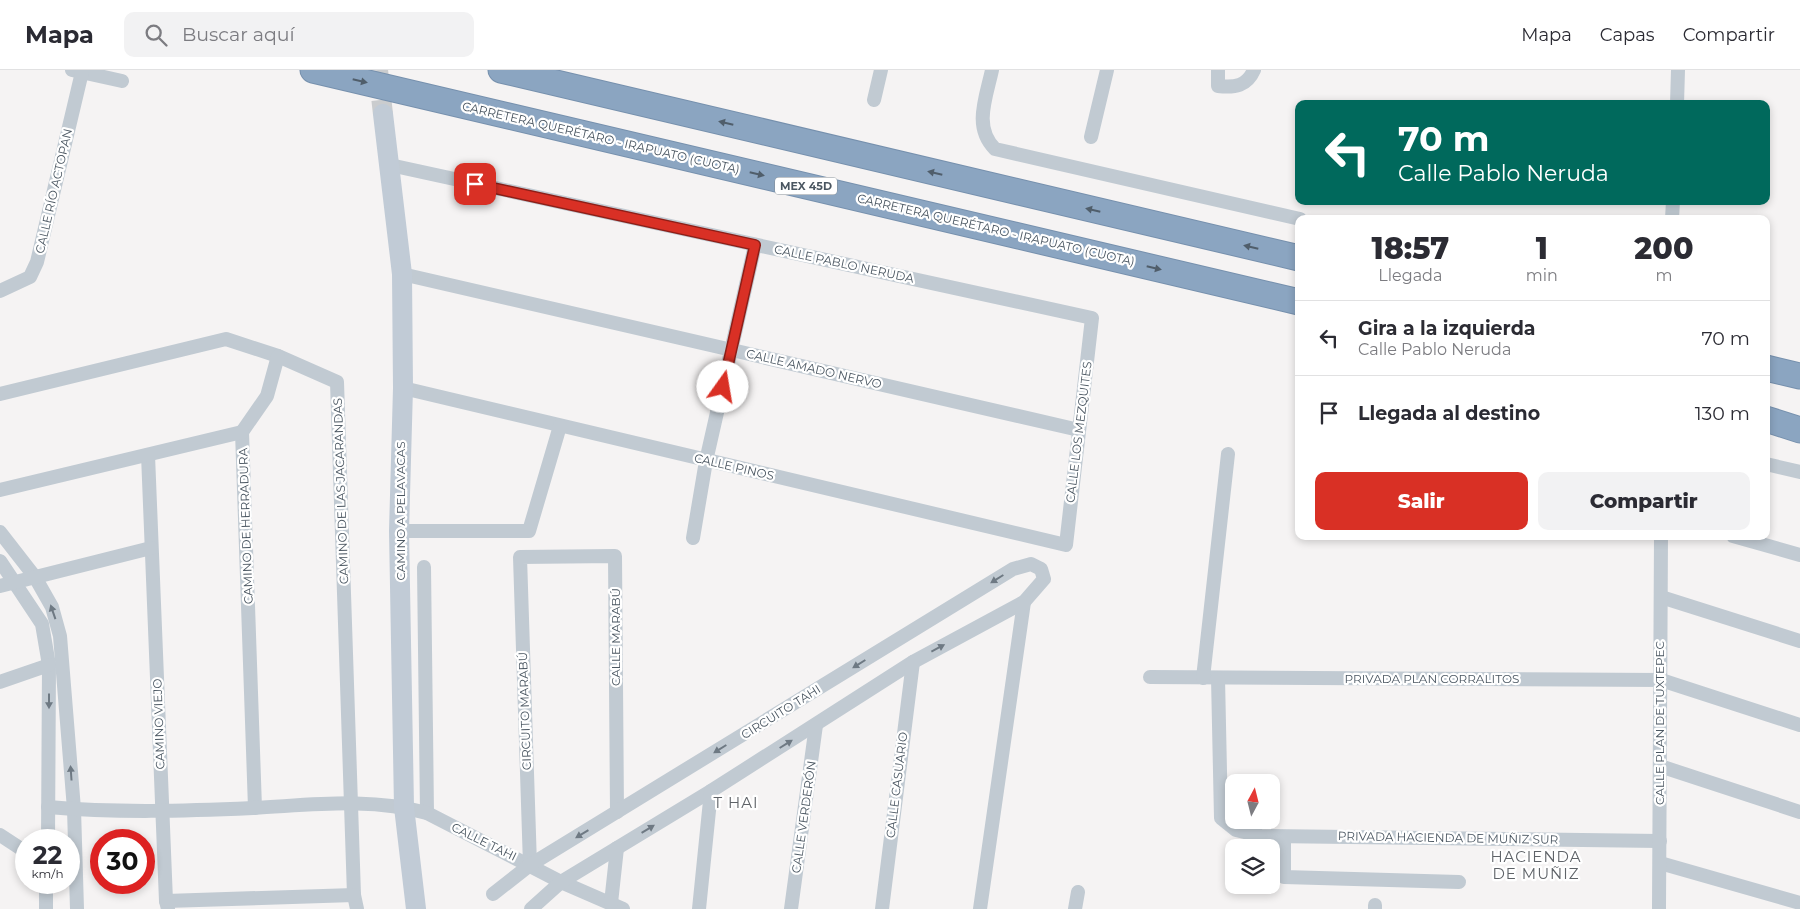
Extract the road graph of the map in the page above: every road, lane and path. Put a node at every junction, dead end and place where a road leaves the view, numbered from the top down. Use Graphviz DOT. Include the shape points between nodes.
graph roads {
  1 [pos="313,70"];
  2 [pos="501,70"];
  3 [pos="881,70"];
  4 [pos="992,70"];
  5 [pos="1108,70"];
  6 [pos="1218,70"];
  7 [pos="1254,70"];
  8 [pos="1678,70"];
  9 [pos="77,71"];
  10 [pos="122,81"];
  11 [pos="874,100"];
  12 [pos="1676,100"];
  13 [pos="383,114"];
  14 [pos="1091,137"];
  15 [pos="390,165"];
  16 [pos="1295,218"];
  17 [pos="755,245"];
  18 [pos="1295,257"];
  19 [pos="402,274"];
  20 [pos="0,291"];
  21 [pos="1295,301"];
  22 [pos="1092,318"];
  23 [pos="731,350"];
  24 [pos="278,356"];
  25 [pos="1770,363"];
  26 [pos="1800,367"];
  27 [pos="1770,369"];
  28 [pos="1800,376"];
  29 [pos="403,388"];
  30 [pos="0,394"];
  31 [pos="1770,413"];
  32 [pos="1770,420"];
  33 [pos="1800,420"];
  34 [pos="560,426"];
  35 [pos="1079,430"];
  36 [pos="1800,430"];
  37 [pos="242,432"];
  38 [pos="1228,454"];
  39 [pos="148,455"];
  40 [pos="706,461"];
  41 [pos="1770,465"];
  42 [pos="1800,472"];
  43 [pos="0,490"];
  44 [pos="399,531"];
  45 [pos="0,532"];
  46 [pos="693,538"];
  47 [pos="1661,540"];
  48 [pos="1747,540"];
  49 [pos="1066,545"];
  50 [pos="152,548"];
  51 [pos="1800,555"];
  52 [pos="520,557"];
  53 [pos="0,561"];
  54 [pos="424,567"];
  55 [pos="35,577"];
  56 [pos="16,581"];
  57 [pos="0,586"];
  58 [pos="1661,597"];
  59 [pos="1024,602"];
  60 [pos="1800,641"];
  61 [pos="913,662"];
  62 [pos="49,665"];
  63 [pos="1150,677"];
  64 [pos="1203,678"];
  65 [pos="1218,678"];
  66 [pos="1660,680"];
  67 [pos="0,682"];
  68 [pos="816,725"];
  69 [pos="1800,726"];
  70 [pos="1660,766"];
  71 [pos="712,791"];
  72 [pos="350,802"];
  73 [pos="48,807"];
  74 [pos="404,807"];
  75 [pos="255,808"];
  76 [pos="74,809"];
  77 [pos="162,812"];
  78 [pos="617,812"];
  79 [pos="1800,812"];
  80 [pos="426,814"];
  81 [pos="48,829"];
  82 [pos="0,835"];
  83 [pos="1284,837"];
  84 [pos="1660,841"];
  85 [pos="15,845"];
  86 [pos="618,848"];
  87 [pos="1660,862"];
  88 [pos="530,865"];
  89 [pos="561,882"];
  90 [pos="1459,882"];
  91 [pos="1078,892"];
  92 [pos="46,894"];
  93 [pos="493,894"];
  94 [pos="354,895"];
  95 [pos="1800,903"];
  96 [pos="167,905"];
  97 [pos="617,906"];
  98 [pos="46,909"];
  99 [pos="77,909"];
  100 [pos="357,909"];
  101 [pos="416,909"];
  102 [pos="531,909"];
  103 [pos="699,909"];
  104 [pos="791,909"];
  105 [pos="882,909"];
  106 [pos="980,909"];
  107 [pos="1075,909"];
  108 [pos="1659,909"];
  1 -- 21 [label="highway, CARRETERA QUERÉTARO - IRAPUATO (CUOTA) / MEX 45D, one-way"];
  18 -- 2 [label="highway, one-way"];
  3 -- 11 [label="street"];
  4 -- 16 [label="street" via="981,124 986,140 995,149"];
  5 -- 14 [label="street"];
  6 -- 7 [label="street" via="1218,86 1235,88 1250,80"];
  8 -- 12 [label="street"];
  9 -- 10 [label="street"];
  9 -- 20 [label="street, CALLE RÍO ACTOPAN" via="37,262 30,277"];
  13 -- 15 [label="street, CAMINO A PELAVACAS"];
  15 -- 17 [label="street, CALLE PABLO NERUDA"];
  15 -- 19 [label="street, CAMINO A PELAVACAS"];
  17 -- 22 [label="street, CALLE PABLO NERUDA"];
  17 -- 23 [label="street"];
  19 -- 23 [label="street, CALLE AMADO NERVO"];
  19 -- 29 [label="street, CAMINO A PELAVACAS"];
  22 -- 35 [label="street, CALLE LOS MEZQUITES"];
  23 -- 35 [label="street, CALLE AMADO NERVO"];
  23 -- 40 [label="street"];
  24 -- 30 [label="street, CAMINO DE LAS JACARANDAS" via="226,339"];
  24 -- 37 [label="street" via="267,396"];
  24 -- 72 [label="street, CAMINO DE LAS JACARANDAS" via="337,382"];
  25 -- 26 [label="highway"];
  27 -- 28 [label="highway"];
  29 -- 34 [label="street, CALLE PINOS"];
  29 -- 44 [label="street, CAMINO A PELAVACAS"];
  31 -- 33 [label="highway"];
  32 -- 36 [label="highway"];
  34 -- 40 [label="street, CALLE PINOS"];
  34 -- 44 [label="street" via="529,531"];
  35 -- 49 [label="street, CALLE LOS MEZQUITES"];
  37 -- 39 [label="street, CAMINO DE HERRADURA"];
  37 -- 75 [label="street, CAMINO DE HERRADURA"];
  38 -- 64 [label="street"];
  39 -- 43 [label="street, CAMINO DE HERRADURA"];
  39 -- 50 [label="street, CAMINO VIEJO"];
  40 -- 46 [label="street"];
  40 -- 49 [label="street, CALLE PINOS"];
  41 -- 42 [label="street"];
  44 -- 74 [label="street, CAMINO A PELAVACAS"];
  45 -- 55 [label="street"];
  47 -- 58 [label="street, CALLE PLAN DE TUXTEPEC"];
  48 -- 51 [label="street"];
  50 -- 55 [label="street"];
  50 -- 77 [label="street, CAMINO VIEJO"];
  52 -- 78 [label="street, CALLE MARABÚ" via="615,556"];
  52 -- 88 [label="street, CIRCUITO MARABÚ"];
  53 -- 56 [label="street"];
  54 -- 80 [label="street"];
  55 -- 56 [label="street"];
  76 -- 55 [label="street, one-way" via="60,636 52,607"];
  56 -- 57 [label="street"];
  56 -- 62 [label="street" via="42,624"];
  58 -- 60 [label="street"];
  58 -- 66 [label="street, CALLE PLAN DE TUXTEPEC"];
  61 -- 59 [label="street, CIRCUITO TAHI, one-way"];
  59 -- 78 [label="street, CIRCUITO TAHI, one-way" via="1044,579 1041,570 1031,564 1013,569"];
  59 -- 106 [label="street"];
  61 -- 68 [label="street, CIRCUITO TAHI"];
  61 -- 105 [label="street, CALLE CASUARIO"];
  62 -- 67 [label="street"];
  62 -- 73 [label="street, one-way"];
  63 -- 64 [label="street, PRIVADA PLAN CORRALITOS"];
  64 -- 65 [label="street, PRIVADA PLAN CORRALITOS"];
  65 -- 66 [label="street, PRIVADA PLAN CORRALITOS"];
  65 -- 83 [label="street, PRIVADA HACIENDA DE MUÑIZ SUR" via="1221,818 1236,830"];
  66 -- 69 [label="street, PRIVADA PLAN CORRALITOS"];
  66 -- 70 [label="street, CALLE PLAN DE TUXTEPEC"];
  71 -- 68 [label="street, CIRCUITO TAHI, one-way"];
  68 -- 104 [label="street, CALLE VERDERÓN"];
  70 -- 79 [label="street"];
  70 -- 84 [label="street, CALLE PLAN DE TUXTEPEC"];
  86 -- 71 [label="street, CIRCUITO TAHI, one-way"];
  71 -- 103 [label="street"];
  72 -- 74 [label="street"];
  72 -- 75 [label="street"];
  72 -- 94 [label="street, CAMINO DE LAS JACARANDAS"];
  73 -- 76 [label="street"];
  73 -- 81 [label="street"];
  74 -- 80 [label="street, CALLE TAHI"];
  74 -- 101 [label="street, CAMINO A PELAVACAS"];
  75 -- 77 [label="street"];
  76 -- 77 [label="street"];
  76 -- 99 [label="street"];
  77 -- 96 [label="street, CAMINO VIEJO"];
  78 -- 88 [label="street, CIRCUITO TAHI, one-way"];
  80 -- 88 [label="street, CALLE TAHI"];
  82 -- 85 [label="street"];
  83 -- 84 [label="street, PRIVADA HACIENDA DE MUÑIZ SUR"];
  83 -- 90 [label="street" via="1284,877"];
  84 -- 87 [label="street, CALLE PLAN DE TUXTEPEC"];
  86 -- 89 [label="street, CIRCUITO TAHI"];
  86 -- 97 [label="street"];
  87 -- 95 [label="street"];
  87 -- 108 [label="street, CALLE PLAN DE TUXTEPEC"];
  88 -- 89 [label="street, CALLE TAHI"];
  88 -- 93 [label="street, CIRCUITO TAHI"];
  89 -- 97 [label="street"];
  89 -- 102 [label="street, CIRCUITO TAHI"];
  91 -- 107 [label="street"];
  92 -- 98 [label="street"];
  94 -- 96 [label="street"];
  94 -- 100 [label="street, CAMINO DE LAS JACARANDAS"];
}
